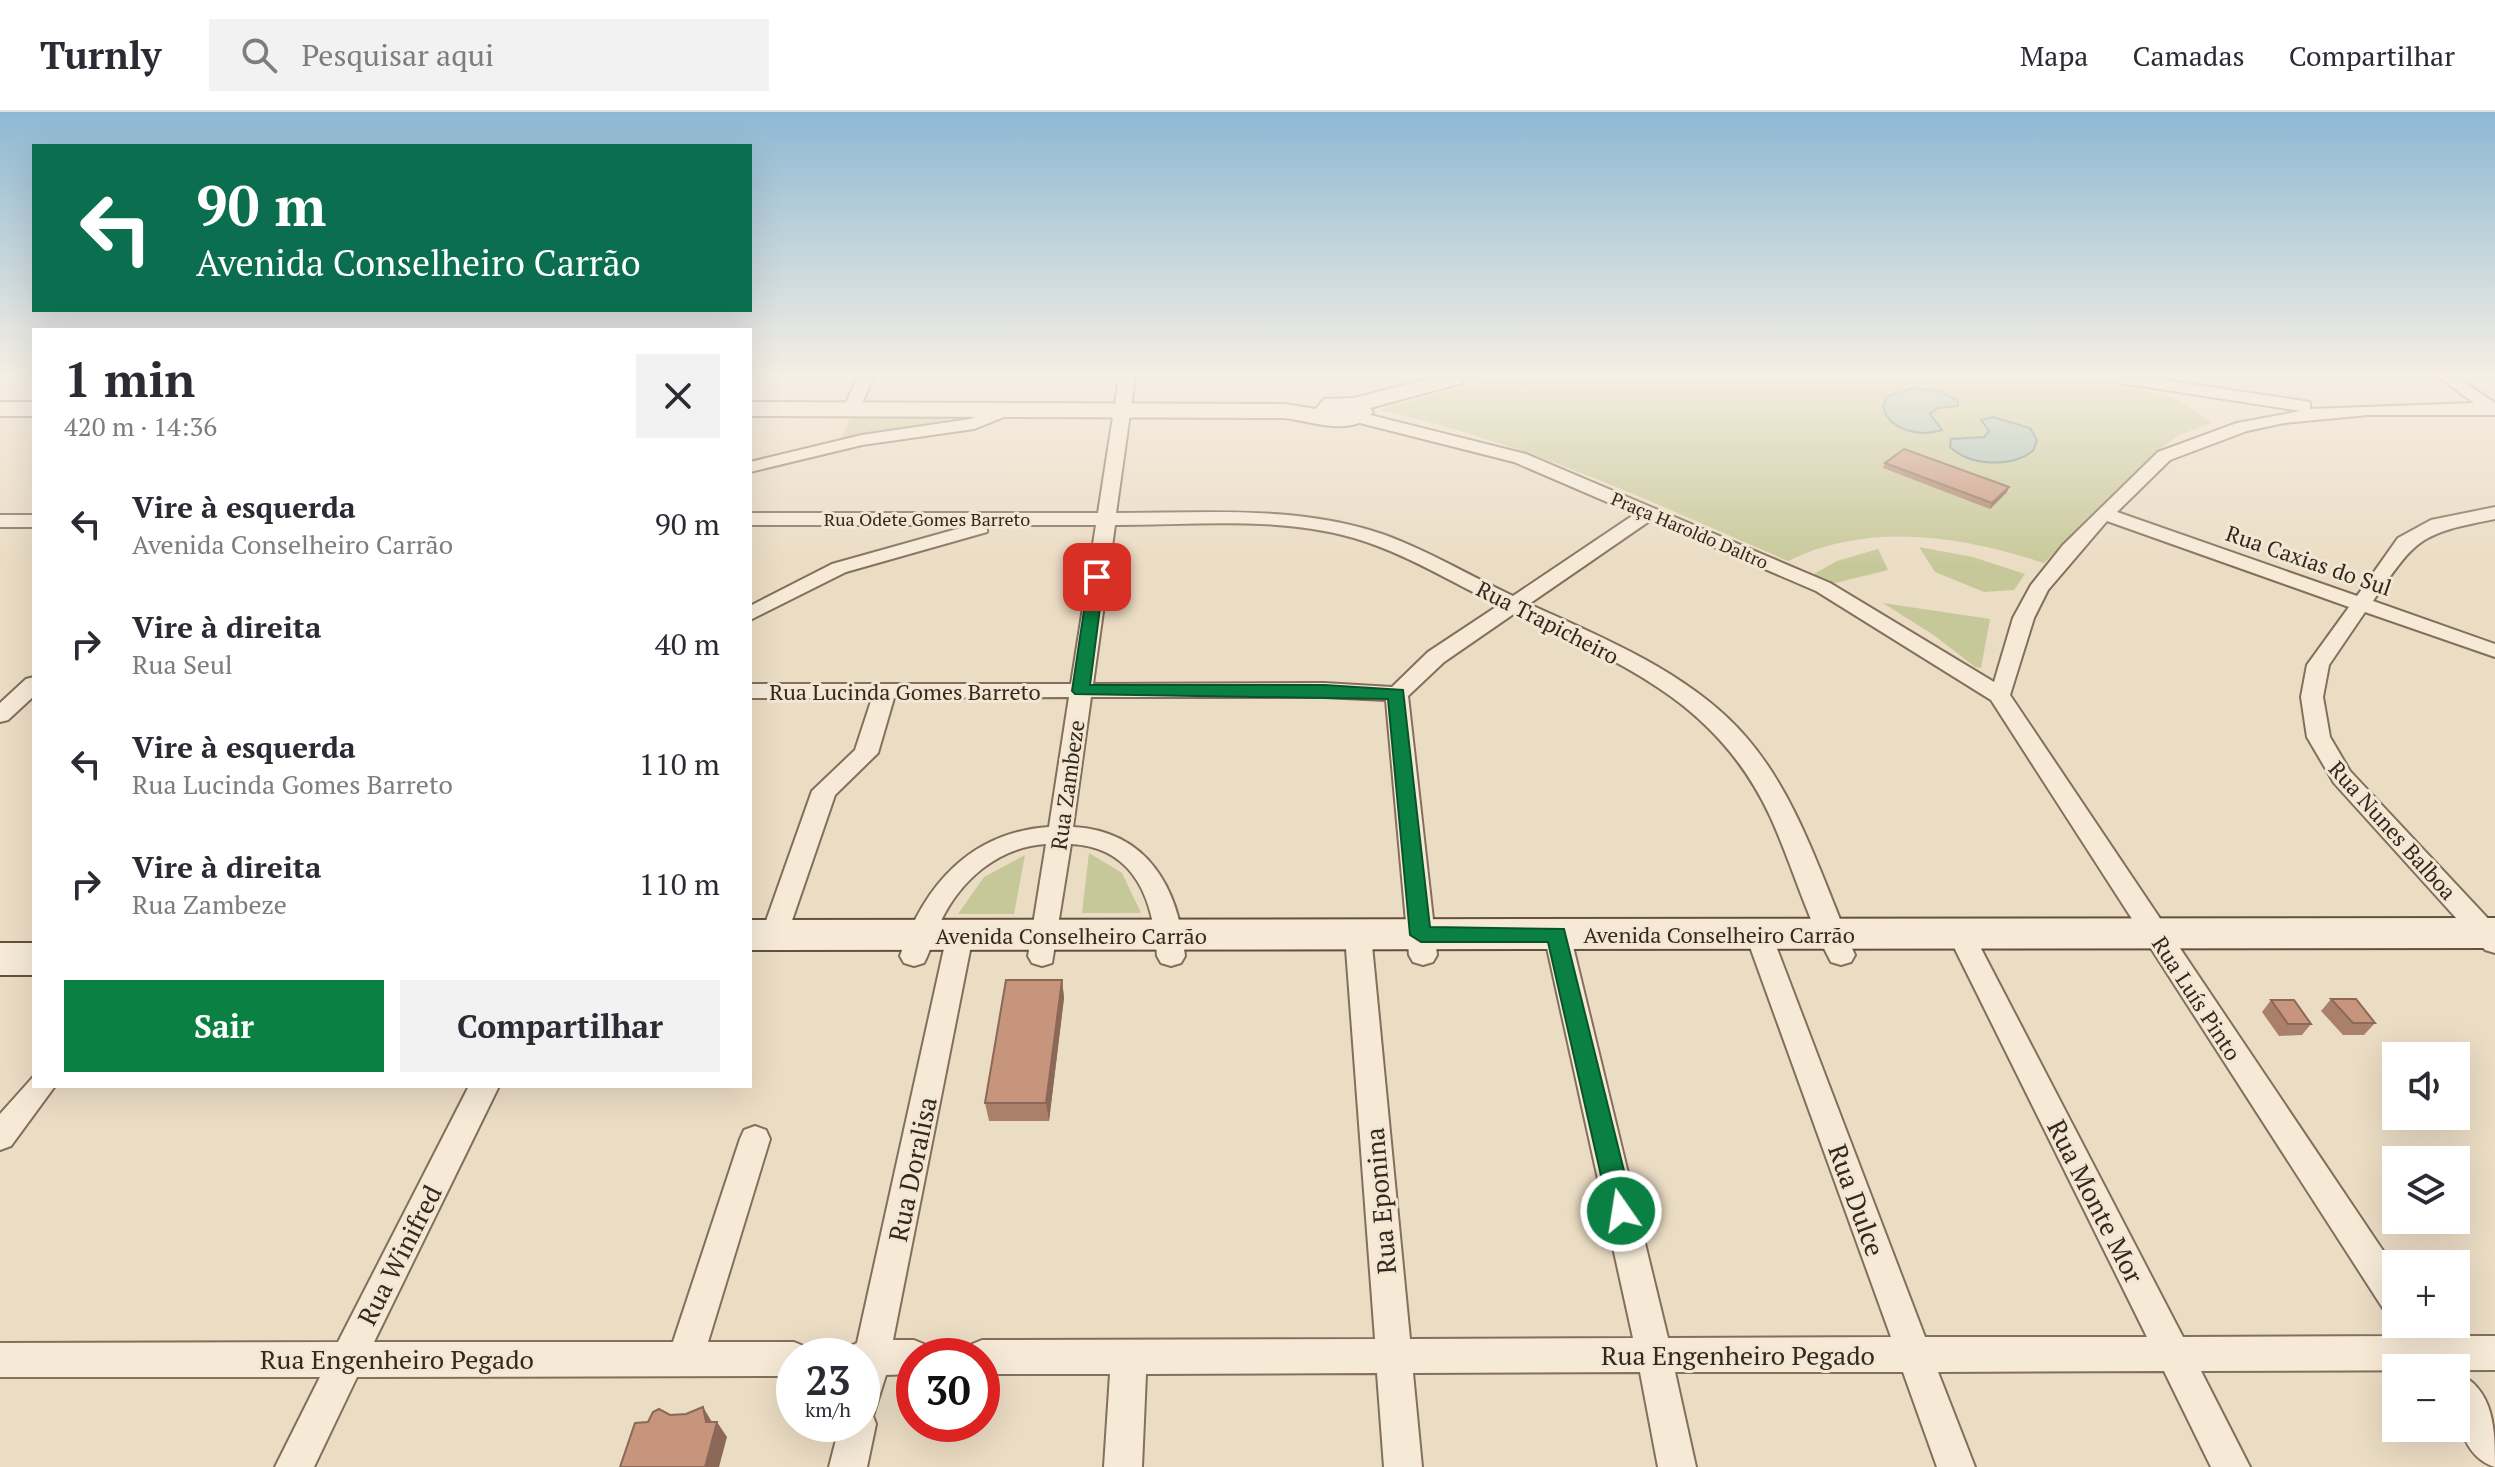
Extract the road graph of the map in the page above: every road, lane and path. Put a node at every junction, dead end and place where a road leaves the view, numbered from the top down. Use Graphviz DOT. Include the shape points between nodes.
graph roads {
  1 [pos="863,441"];
  2 [pos="1118,441"];
  3 [pos="1462,441"];
  4 [pos="2191,441"];
  5 [pos="752,466"];
  6 [pos="1649,513"];
  7 [pos="2495,513"];
  8 [pos="2107,515"];
  9 [pos="1013,518"];
  10 [pos="752,519"];
  11 [pos="1105,520"];
  12 [pos="0,521"];
  13 [pos="32,521"];
  14 [pos="2362,605"];
  15 [pos="1516,606"];
  16 [pos="752,613"];
  17 [pos="2495,651"];
  18 [pos="31,689"];
  19 [pos="752,691"];
  20 [pos="885,691"];
  21 [pos="1081,691"];
  22 [pos="0,692"];
  23 [pos="1397,694"];
  24 [pos="1999,695"];
  25 [pos="0,715"];
  26 [pos="1060,834"];
  27 [pos="0,937"];
  28 [pos="32,937"];
  29 [pos="2493,941"];
  30 [pos="758,942"];
  31 [pos="1763,944"];
  32 [pos="1836,944"];
  33 [pos="2162,944"];
  34 [pos="1043,945"];
  35 [pos="1170,945"];
  36 [pos="1359,945"];
  37 [pos="1422,945"];
  38 [pos="1559,945"];
  39 [pos="1966,945"];
  40 [pos="917,946"];
  41 [pos="958,946"];
  42 [pos="0,959"];
  43 [pos="32,959"];
  44 [pos="38,1088"];
  45 [pos="483,1088"];
  46 [pos="0,1137"];
  47 [pos="755,1139"];
  48 [pos="2382,1278"];
  49 [pos="871,1338"];
  50 [pos="2495,1353"];
  51 [pos="1914,1354"];
  52 [pos="2174,1354"];
  53 [pos="1653,1355"];
  54 [pos="2470,1356"];
  55 [pos="1000,1357"];
  56 [pos="1129,1357"];
  57 [pos="1394,1357"];
  58 [pos="347,1359"];
  59 [pos="685,1359"];
  60 [pos="776,1359"];
  61 [pos="2382,1359"];
  62 [pos="0,1360"];
  63 [pos="2470,1411"];
  64 [pos="854,1442"];
  65 [pos="2495,1449"];
  66 [pos="294,1467"];
  67 [pos="848,1467"];
  68 [pos="1123,1467"];
  69 [pos="1403,1467"];
  70 [pos="1677,1467"];
  71 [pos="1956,1467"];
  72 [pos="2231,1467"];
  1 -- 5 [label="street"];
  2 -- 11 [label="street, Rua Zambeze"];
  3 -- 6 [label="street, Praça Haroldo Daltro" via="1520,458"];
  4 -- 8 [label="street" via="2164,456"];
  6 -- 15 [label="street"];
  6 -- 24 [label="street, Praça Haroldo Daltro" via="1823,587"];
  7 -- 14 [label="street, Rua Nunes Balboa" via="2438,524 2405,542"];
  8 -- 14 [label="street, Rua Caxias do Sul"];
  8 -- 24 [label="street" via="2047,575 2032,600 2012,671"];
  9 -- 10 [label="street, Rua Odete Gomes Barreto"];
  9 -- 11 [label="street, Rua Odete Gomes Barreto"];
  9 -- 16 [label="street" via="839,568"];
  11 -- 15 [label="street, Rua Trapicheiro" via="1248,519 1328,526 1387,544"];
  11 -- 21 [label="street, Rua Zambeze"];
  12 -- 13 [label="street"];
  14 -- 17 [label="street, Rua Caxias do Sul"];
  14 -- 29 [label="street, Rua Nunes Balboa" via="2318,665 2312,721 2342,777"];
  15 -- 23 [label="street" via="1436,657"];
  15 -- 32 [label="street, Rua Trapicheiro" via="1665,682 1736,739 1767,787"];
  18 -- 22 [label="street"];
  18 -- 25 [label="street"];
  19 -- 20 [label="street, Rua Lucinda Gomes Barreto"];
  20 -- 21 [label="street, Rua Lucinda Gomes Barreto"];
  20 -- 30 [label="street" via="866,753 824,791"];
  21 -- 23 [label="street, Rua Lucinda Gomes Barreto"];
  21 -- 26 [label="street, Rua Zambeze"];
  23 -- 37 [label="street"];
  24 -- 33 [label="street, Rua Luís Pinto"];
  26 -- 34 [label="street, Rua Zambeze"];
  26 -- 35 [label="street" via="1095,836 1141,863 1160,894"];
  26 -- 40 [label="street" via="1024,838 980,856 948,888"];
  27 -- 28 [label="main road"];
  29 -- 33 [label="main road, Avenida Conselheiro Carrão"];
  30 -- 40 [label="main road, Avenida Conselheiro Carrão"];
  31 -- 32 [label="main road, Avenida Conselheiro Carrão"];
  31 -- 38 [label="main road, Avenida Conselheiro Carrão"];
  31 -- 51 [label="street, Rua Dulce"];
  32 -- 39 [label="main road, Avenida Conselheiro Carrão"];
  33 -- 39 [label="main road, Avenida Conselheiro Carrão"];
  33 -- 48 [label="street, Rua Luís Pinto"];
  34 -- 35 [label="main road, Avenida Conselheiro Carrão"];
  34 -- 41 [label="main road, Avenida Conselheiro Carrão"];
  35 -- 36 [label="main road, Avenida Conselheiro Carrão"];
  36 -- 37 [label="main road, Avenida Conselheiro Carrão"];
  36 -- 57 [label="street, Rua Eponina"];
  37 -- 38 [label="main road, Avenida Conselheiro Carrão"];
  38 -- 53 [label="street"];
  39 -- 52 [label="street, Rua Monte Mor"];
  40 -- 41 [label="main road, Avenida Conselheiro Carrão"];
  41 -- 49 [label="street, Rua Doralisa"];
  42 -- 43 [label="main road"];
  44 -- 46 [label="street"];
  45 -- 58 [label="street, Rua Winifred"];
  47 -- 59 [label="street"];
  50 -- 54 [label="street, Rua Engenheiro Pegado"];
  51 -- 52 [label="street, Rua Engenheiro Pegado"];
  51 -- 53 [label="street, Rua Engenheiro Pegado"];
  51 -- 71 [label="street, Rua Dulce"];
  52 -- 61 [label="street, Rua Engenheiro Pegado"];
  52 -- 72 [label="street, Rua Monte Mor"];
  53 -- 57 [label="street, Rua Engenheiro Pegado"];
  53 -- 70 [label="street"];
  55 -- 56 [label="street, Rua Engenheiro Pegado"];
  56 -- 57 [label="street, Rua Engenheiro Pegado"];
  56 -- 68 [label="street"];
  57 -- 69 [label="street, Rua Eponina"];
  58 -- 59 [label="street, Rua Engenheiro Pegado"];
  58 -- 62 [label="street, Rua Engenheiro Pegado"];
  58 -- 66 [label="street, Rua Winifred"];
  59 -- 60 [label="street, Rua Engenheiro Pegado"];
  63 -- 65 [label="street"];
  64 -- 67 [label="street"];
}
